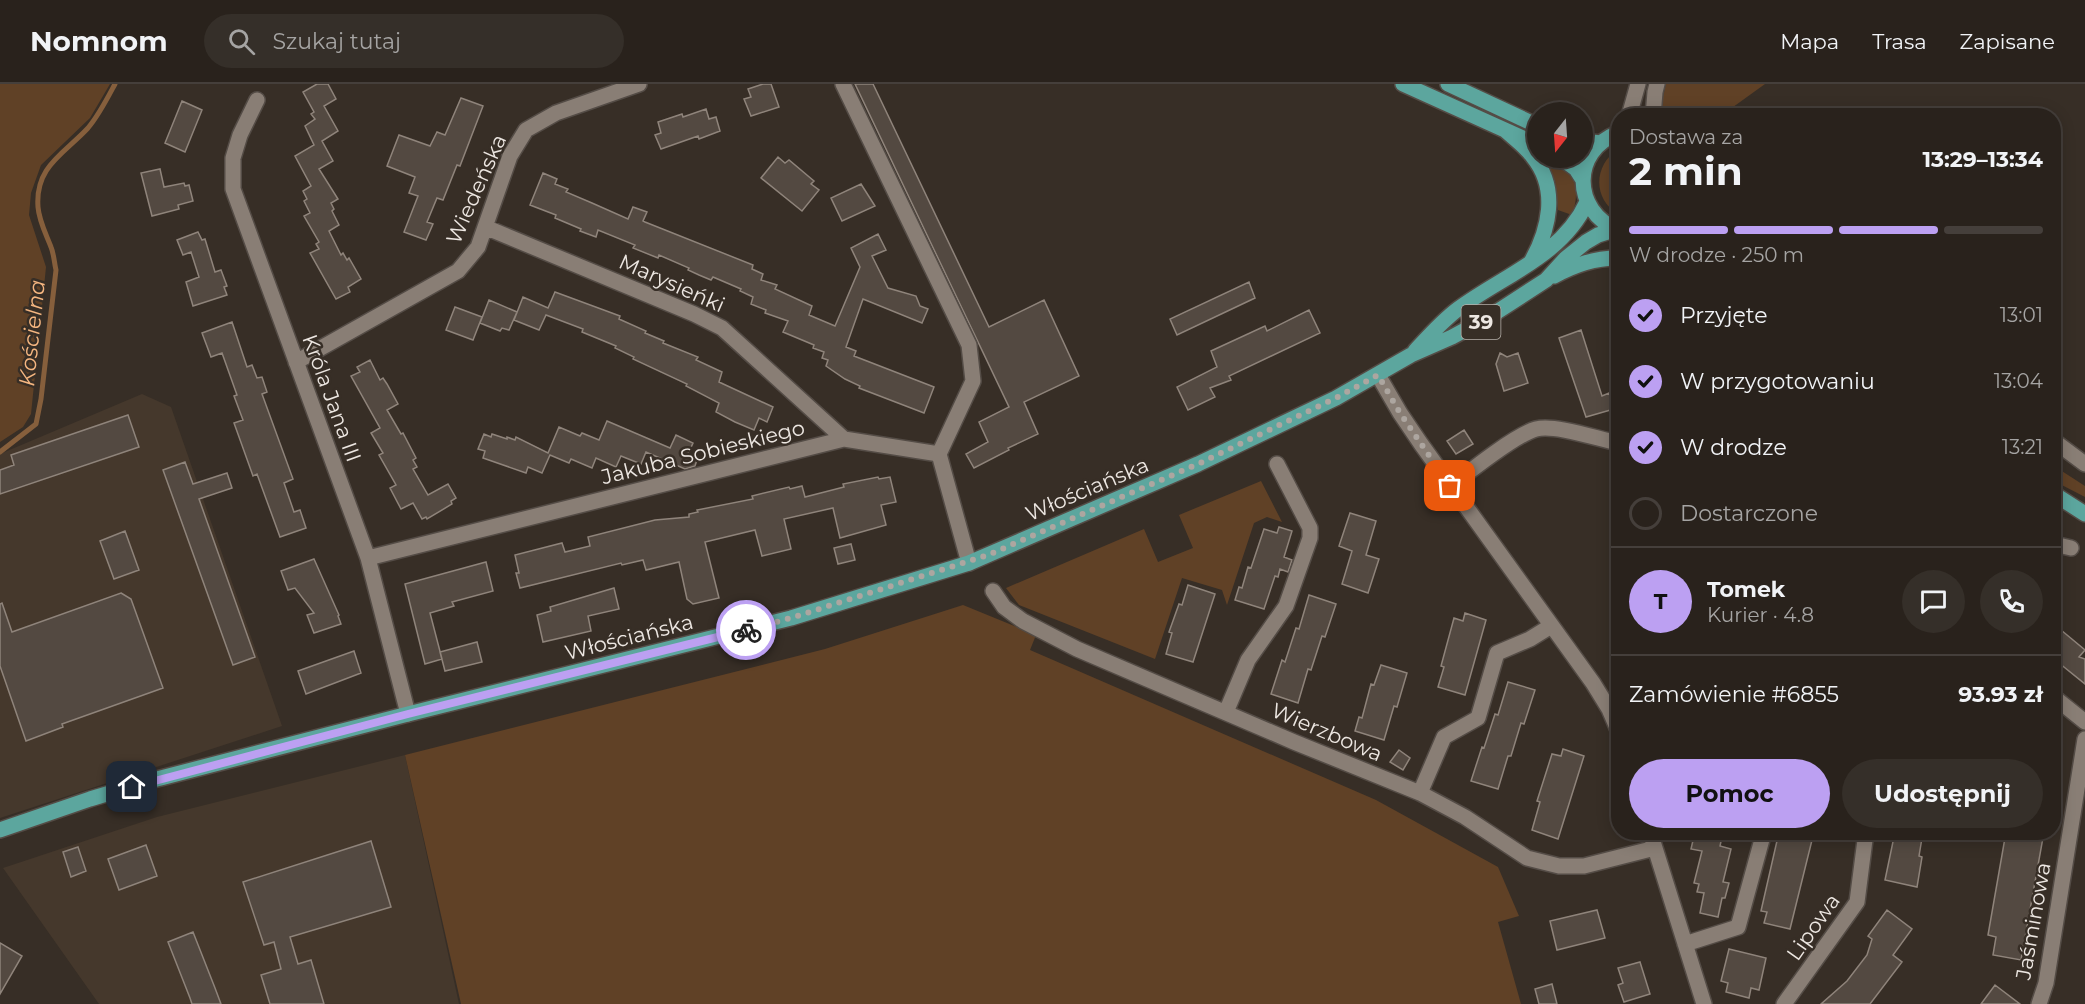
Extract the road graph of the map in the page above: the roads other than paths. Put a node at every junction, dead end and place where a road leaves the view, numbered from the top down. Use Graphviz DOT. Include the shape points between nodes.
graph roads {
  1 [pos="639,84"];
  2 [pos="843,84"];
  3 [pos="1403,84"];
  4 [pos="1448,84"];
  5 [pos="1638,84"];
  6 [pos="1657,84"];
  7 [pos="256,100"];
  8 [pos="1631,108"];
  9 [pos="1654,108"];
  10 [pos="1527,121"];
  11 [pos="1506,131"];
  12 [pos="1611,138"];
  13 [pos="1527,140"];
  14 [pos="1593,142"];
  15 [pos="1601,143"];
  16 [pos="1575,168"];
  17 [pos="1583,180"];
  18 [pos="1587,202"];
  19 [pos="1611,226"];
  20 [pos="485,227"];
  21 [pos="1611,232"];
  22 [pos="1611,259"];
  23 [pos="1530,263"];
  24 [pos="1546,280"];
  25 [pos="1411,355"];
  26 [pos="296,362"];
  27 [pos="1378,375"];
  28 [pos="844,439"];
  29 [pos="1611,441"];
  30 [pos="2061,446"];
  31 [pos="939,454"];
  32 [pos="1277,464"];
  33 [pos="2085,464"];
  34 [pos="1450,486"];
  35 [pos="2061,499"];
  36 [pos="2085,514"];
  37 [pos="2061,546"];
  38 [pos="2071,548"];
  39 [pos="368,558"];
  40 [pos="969,563"];
  41 [pos="993,591"];
  42 [pos="1551,626"];
  43 [pos="2061,702"];
  44 [pos="1226,711"];
  45 [pos="408,714"];
  46 [pos="1611,714"];
  47 [pos="2085,722"];
  48 [pos="2085,739"];
  49 [pos="1420,793"];
  50 [pos="0,830"];
  51 [pos="1652,840"];
  52 [pos="1762,840"];
  53 [pos="1865,840"];
  54 [pos="1655,848"];
  55 [pos="1685,944"];
  56 [pos="1704,1004"];
  57 [pos="1784,1004"];
  58 [pos="2039,1004"];
  1 -- 20 [label="street, Wiedeńska" via="556,113 526,130 510,156"];
  2 -- 31 [label="street" via="969,345 973,381"];
  3 -- 11 [label="main road"];
  4 -- 10 [label="main road"];
  5 -- 8 [label="street"];
  6 -- 9 [label="street"];
  7 -- 26 [label="street, Króla Jana III" via="232,159 233,189"];
  11 -- 13 [label="main road"];
  11 -- 23 [label="main road" via="1534,158 1549,197 1548,223"];
  12 -- 15 [label="main road"];
  14 -- 15 [label="main road"];
  15 -- 17 [label="main road" via="1588,160"];
  16 -- 17 [label="main road"];
  17 -- 18 [label="main road"];
  18 -- 19 [label="main road, 39" via="1599,219"];
  18 -- 23 [label="main road, Włościańska / 39" via="1572,228 1554,247"];
  20 -- 26 [label="street, Wiedeńska" via="478,247 458,271"];
  20 -- 28 [label="street, Marysieńki" via="722,328"];
  21 -- 24 [label="main road, Włościańska / 39" via="1586,242"];
  22 -- 24 [label="main road" via="1574,266"];
  23 -- 25 [label="main road, Włościańska / 39" via="1458,309"];
  24 -- 25 [label="main road, Włościańska / 39" via="1489,317"];
  25 -- 27 [label="main road, Włościańska / 39"];
  26 -- 39 [label="street, Króla Jana III"];
  27 -- 34 [label="street"];
  27 -- 40 [label="main road, Włościańska / 39" via="1198,464"];
  28 -- 31 [label="street, Jakuba Sobieskiego"];
  28 -- 39 [label="street, Jakuba Sobieskiego"];
  29 -- 34 [label="street" via="1537,429"];
  30 -- 33 [label="street"];
  31 -- 40 [label="street"];
  32 -- 44 [label="street" via="1310,528 1310,538 1286,606 1248,660"];
  34 -- 42 [label="street"];
  35 -- 36 [label="main road"];
  37 -- 38 [label="street"];
  39 -- 45 [label="street, Króla Jana III"];
  40 -- 45 [label="main road, Włościańska / 39" via="791,618"];
  41 -- 44 [label="street, Wierzbowa" via="1004,607 1023,621 1099,658"];
  42 -- 46 [label="street"];
  42 -- 49 [label="street" via="1497,654 1478,717 1444,737"];
  43 -- 47 [label="street"];
  44 -- 49 [label="street, Wierzbowa"];
  45 -- 50 [label="main road, Włościańska / 39" via="153,780"];
  48 -- 58 [label="street, Jaśminowa" via="2046,983"];
  49 -- 54 [label="street, Wierzbowa" via="1527,858 1559,866 1584,866"];
  51 -- 54 [label="street"];
  52 -- 55 [label="street" via="1738,927"];
  53 -- 57 [label="street, Lipowa" via="1857,902"];
  54 -- 55 [label="street"];
  55 -- 56 [label="street"];
}
